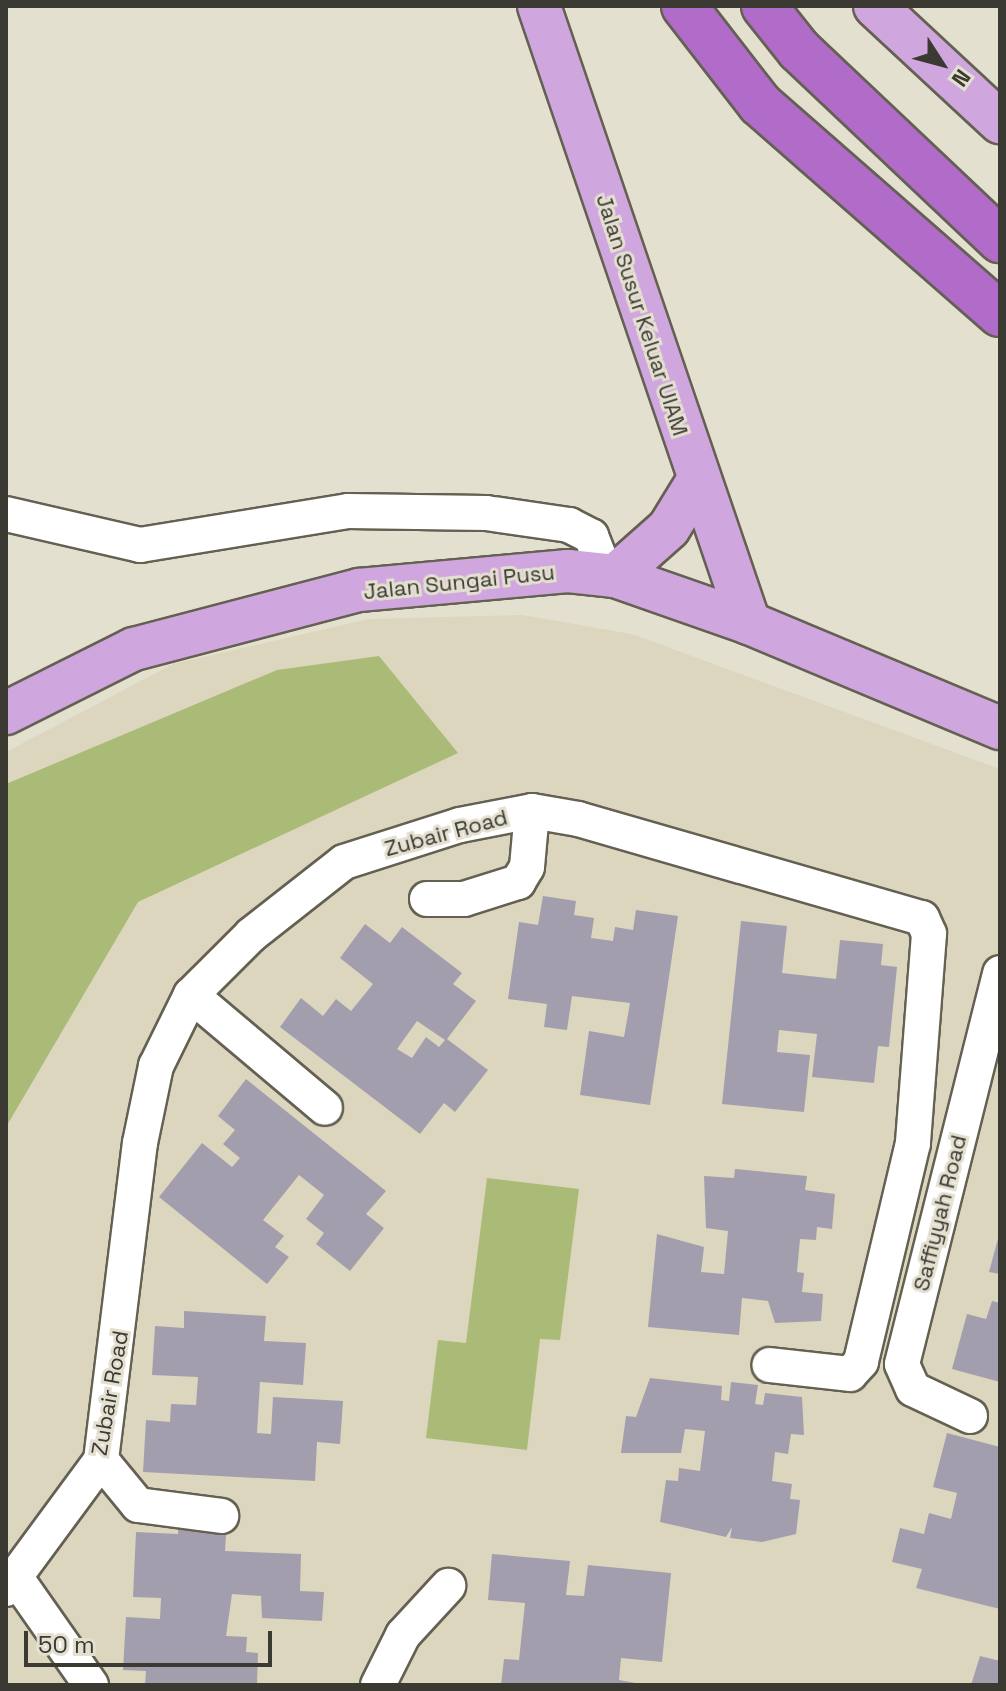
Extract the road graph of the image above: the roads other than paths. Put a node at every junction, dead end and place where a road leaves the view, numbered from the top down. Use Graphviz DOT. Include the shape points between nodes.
graph roads {
  1 [pos="539,6"];
  2 [pos="684,6"];
  3 [pos="764,6"];
  4 [pos="875,6"];
  5 [pos="1000,122"];
  6 [pos="1000,240"];
  7 [pos="1000,314"];
  8 [pos="696,484"];
  9 [pos="6,514"];
  10 [pos="611,575"];
  11 [pos="749,623"];
  12 [pos="6,713"];
  13 [pos="1000,728"];
  14 [pos="532,811"];
  15 [pos="427,899"];
  16 [pos="1000,973"];
  17 [pos="191,995"];
  18 [pos="325,1108"];
  19 [pos="770,1365"];
  20 [pos="970,1416"];
  21 [pos="101,1460"];
  22 [pos="221,1516"];
  23 [pos="11,1583"];
  24 [pos="448,1586"];
  25 [pos="91,1685"];
  26 [pos="378,1685"];
  1 -- 8 [label="main road, Jalan Susur Keluar UIAM"];
  2 -- 7 [label="highway" via="760,104"];
  3 -- 6 [label="highway" via="799,50"];
  4 -- 5 [label="main road"];
  8 -- 10 [label="main road" via="669,528"];
  8 -- 11 [label="main road, Jalan Susur Keluar UIAM"];
  9 -- 10 [label="street" via="140,545 348,511 486,513 580,530 591,536"];
  10 -- 11 [label="main road, Jalan Sungai Pusu"];
  10 -- 12 [label="main road, Jalan Sungai Pusu" via="471,576 359,590 134,649"];
  11 -- 13 [label="main road, Jalan Sungai Pusu"];
  14 -- 15 [label="street" via="527,867 518,882 464,899"];
  14 -- 17 [label="street, Zubair Road" via="344,862 251,935"];
  14 -- 19 [label="street, Zubair Road" via="909,910 929,934 913,1143 861,1362 850,1374"];
  16 -- 20 [label="street, Saffiyyah Road" via="902,1364 913,1389"];
  17 -- 18 [label="street"];
  17 -- 21 [label="street, Zubair Road" via="156,1066 140,1143"];
  21 -- 22 [label="street" via="138,1505"];
  21 -- 23 [label="street, Zubair Road"];
  23 -- 25 [label="street"];
  24 -- 26 [label="street" via="403,1635"];
}
